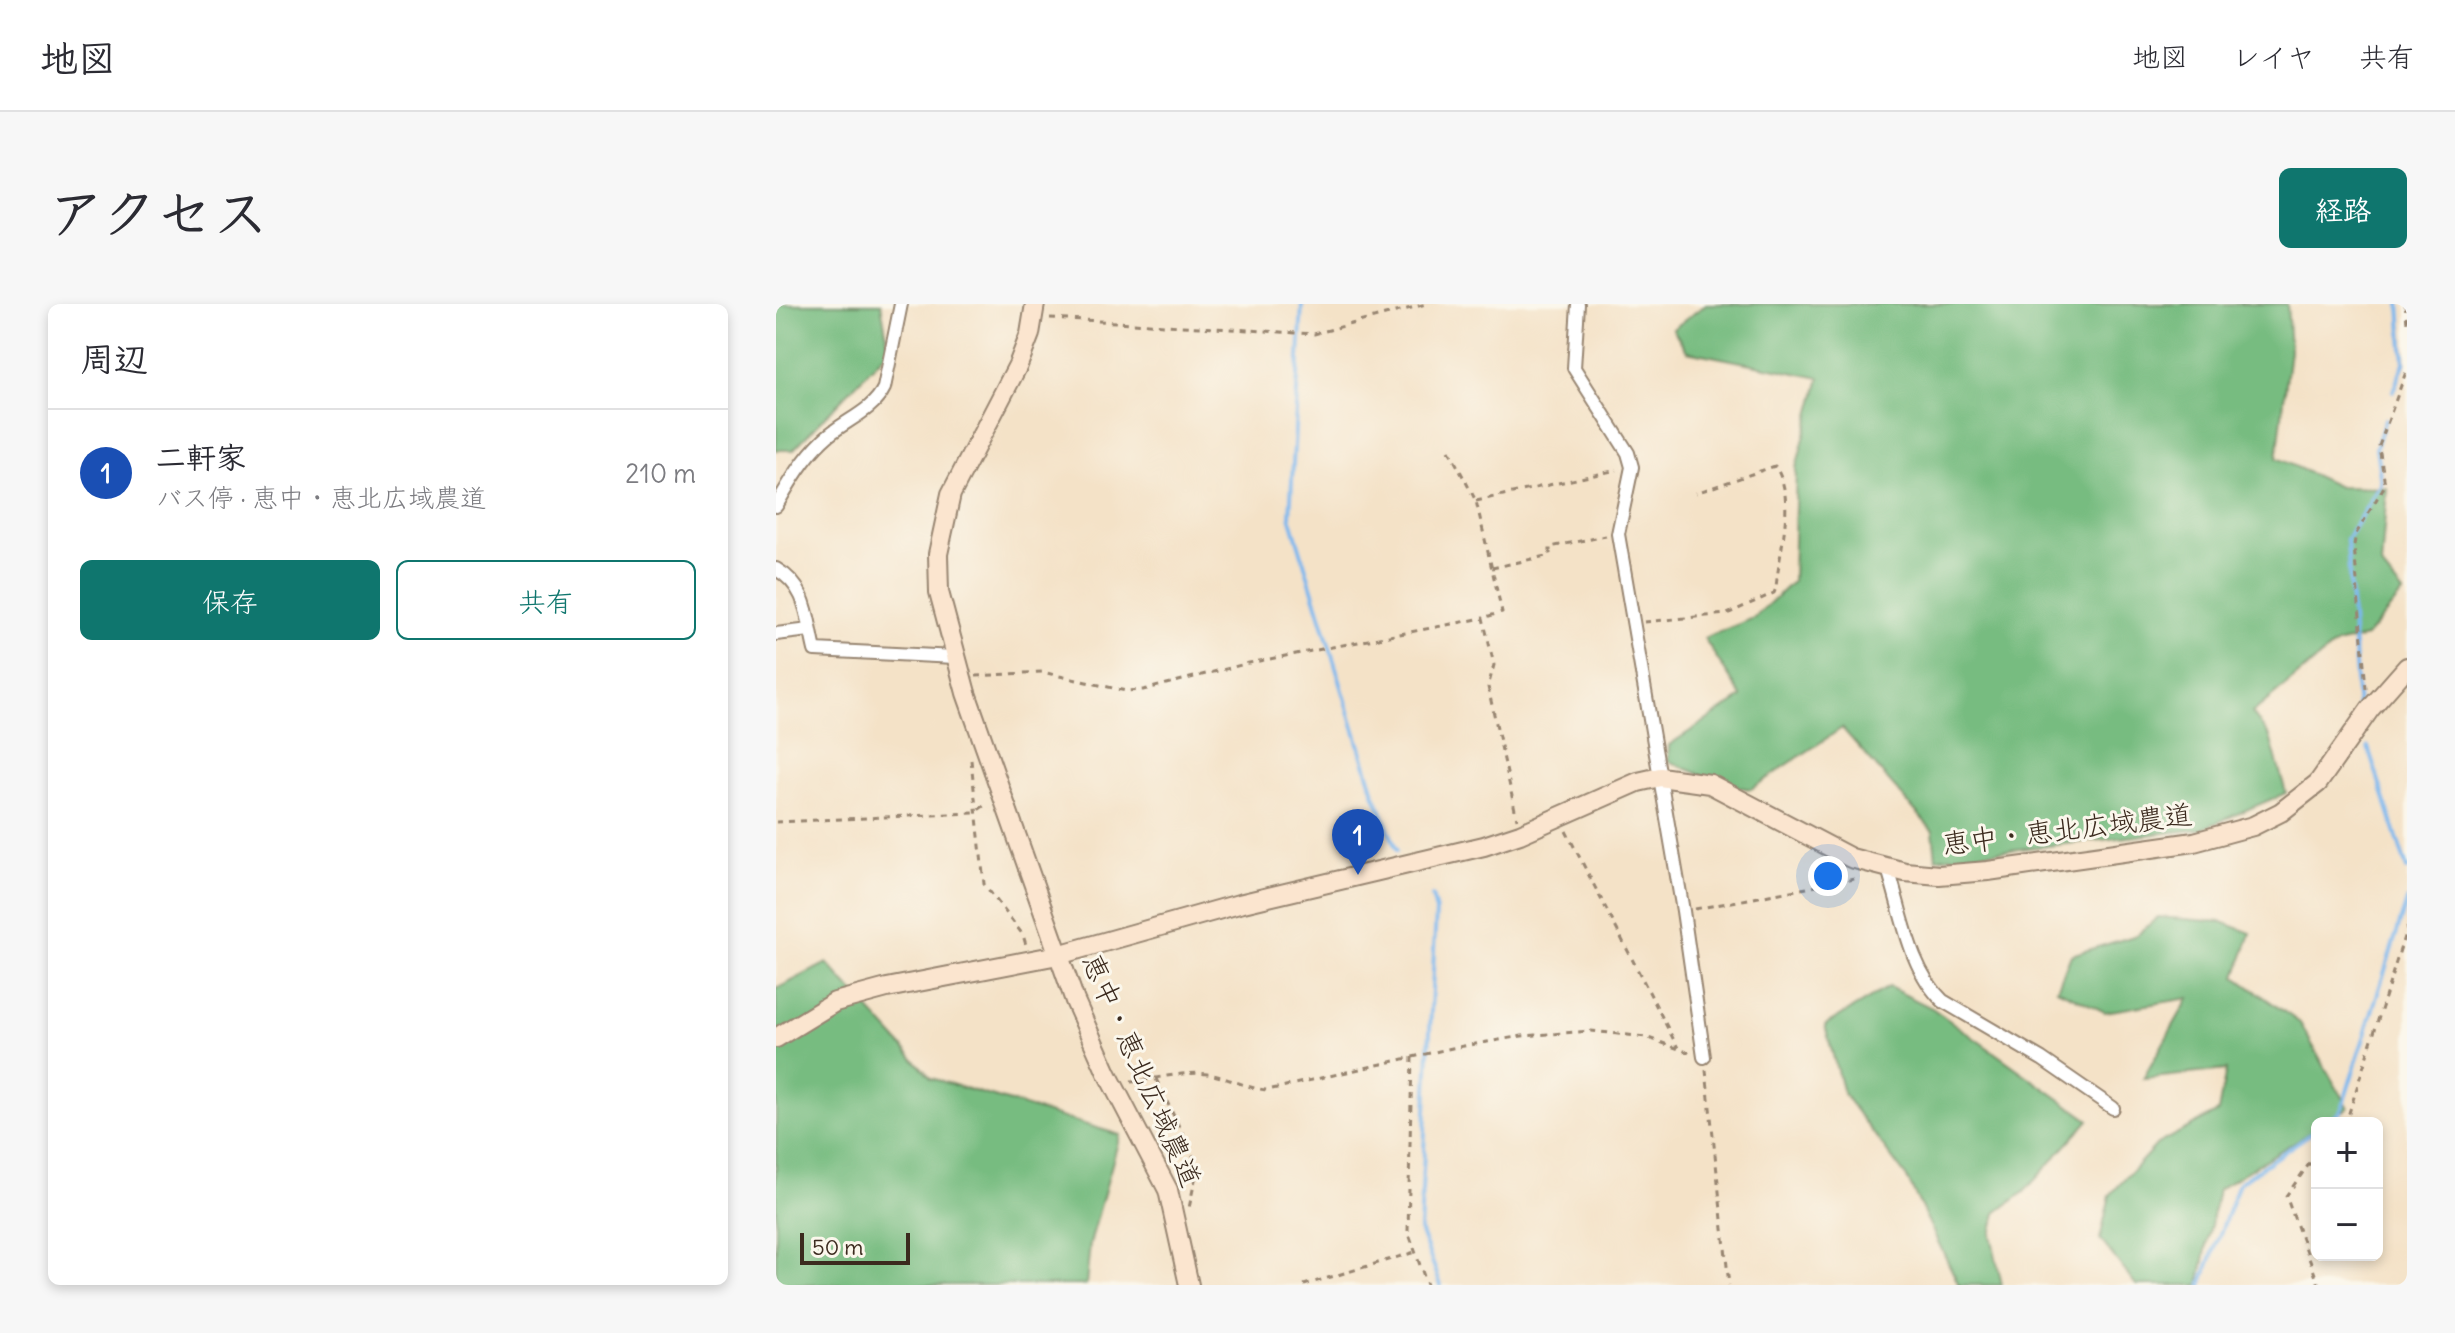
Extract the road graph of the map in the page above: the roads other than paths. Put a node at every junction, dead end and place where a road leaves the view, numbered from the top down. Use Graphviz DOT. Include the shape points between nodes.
graph roads {
  1 [pos="901,304"];
  2 [pos="1578,304"];
  3 [pos="1034,310"];
  4 [pos="776,506"];
  5 [pos="776,569"];
  6 [pos="810,630"];
  7 [pos="776,634"];
  8 [pos="955,657"];
  9 [pos="2407,667"];
  10 [pos="1660,777"];
  11 [pos="1882,868"];
  12 [pos="1058,955"];
  13 [pos="776,1038"];
  14 [pos="1704,1057"];
  15 [pos="2113,1108"];
  16 [pos="1189,1285"];
  1 -- 4 [label="street" via="878,400 825,437 805,458"];
  2 -- 10 [label="street" via="1574,368 1632,467 1618,534"];
  3 -- 8 [label="street" via="1018,365 951,494 942,530 939,592"];
  5 -- 6 [label="street" via="791,577 803,594"];
  6 -- 7 [label="street"];
  6 -- 8 [label="street" via="815,650"];
  8 -- 12 [label="street"];
  9 -- 11 [label="street, 恵中・恵北広域農道" via="2318,783 2281,812 2224,836 1988,871 1939,875"];
  10 -- 11 [label="street, 恵中・恵北広域農道" via="1710,784 1829,848"];
  10 -- 12 [label="street, 恵中・恵北広域農道" via="1520,834"];
  10 -- 14 [label="street"];
  11 -- 15 [label="street" via="1932,991"];
  12 -- 13 [label="street" via="835,1002"];
  12 -- 16 [label="street, 恵中・恵北広域農道" via="1113,1084 1161,1174"];
}
